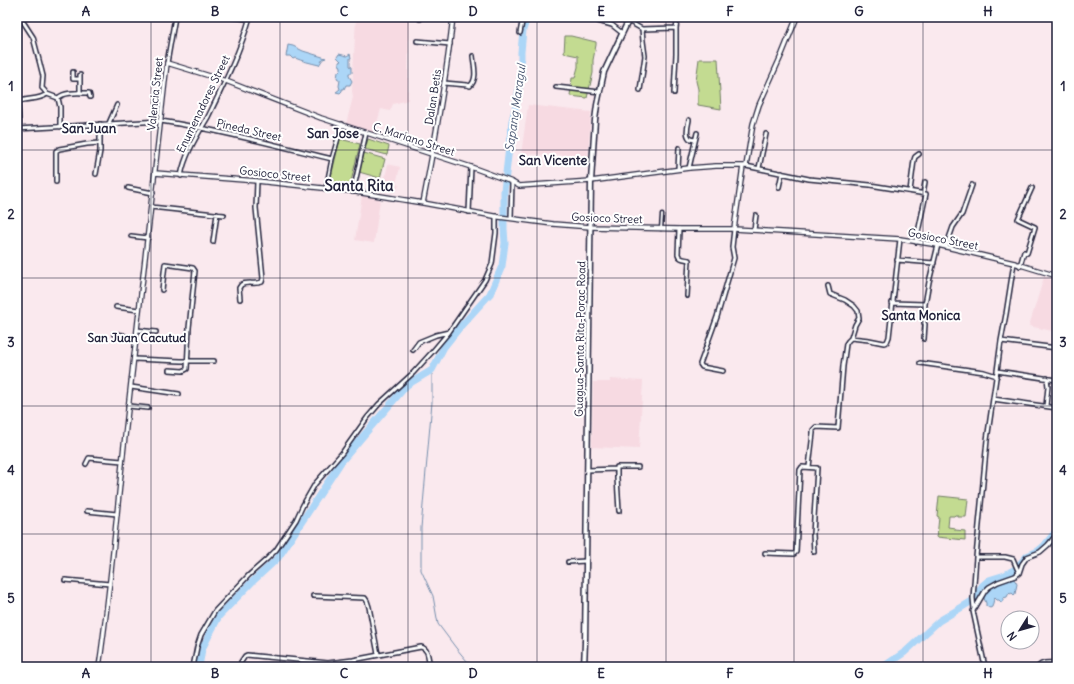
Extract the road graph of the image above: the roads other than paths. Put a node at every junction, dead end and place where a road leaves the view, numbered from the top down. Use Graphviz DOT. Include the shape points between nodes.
graph roads {
  1 [pos="20,17"];
  2 [pos="175,17"];
  3 [pos="231,17"];
  4 [pos="453,17"];
  5 [pos="523,17"];
  6 [pos="678,17"];
  7 [pos="797,17"];
  8 [pos="249,18"];
  9 [pos="596,19"];
  10 [pos="629,19"];
  11 [pos="676,28"];
  12 [pos="642,29"];
  13 [pos="622,33"];
  14 [pos="520,34"];
  15 [pos="417,41"];
  16 [pos="450,44"];
  17 [pos="473,56"];
  18 [pos="167,64"];
  19 [pos="73,72"];
  20 [pos="80,75"];
  21 [pos="80,79"];
  22 [pos="226,81"];
  23 [pos="444,83"];
  24 [pos="556,87"];
  25 [pos="640,90"];
  26 [pos="600,92"];
  27 [pos="80,93"];
  28 [pos="674,93"];
  29 [pos="47,94"];
  30 [pos="90,97"];
  31 [pos="58,98"];
  32 [pos="117,105"];
  33 [pos="689,120"];
  34 [pos="161,121"];
  35 [pos="19,123"];
  36 [pos="109,123"];
  37 [pos="100,124"];
  38 [pos="342,124"];
  39 [pos="60,127"];
  40 [pos="201,128"];
  41 [pos="17,129"];
  42 [pos="698,133"];
  43 [pos="366,134"];
  44 [pos="766,134"];
  45 [pos="695,140"];
  46 [pos="100,142"];
  47 [pos="680,148"];
  48 [pos="433,154"];
  49 [pos="919,154"];
  50 [pos="332,159"];
  51 [pos="745,166"];
  52 [pos="471,167"];
  53 [pos="689,168"];
  54 [pos="759,168"];
  55 [pos="678,169"];
  56 [pos="155,173"];
  57 [pos="782,173"];
  58 [pos="96,174"];
  59 [pos="180,176"];
  60 [pos="257,181"];
  61 [pos="511,181"];
  62 [pos="591,181"];
  63 [pos="56,182"];
  64 [pos="925,182"];
  65 [pos="972,185"];
  66 [pos="779,187"];
  67 [pos="128,188"];
  68 [pos="1032,188"];
  69 [pos="326,189"];
  70 [pos="910,191"];
  71 [pos="352,192"];
  72 [pos="153,193"];
  73 [pos="923,194"];
  74 [pos="423,203"];
  75 [pos="152,207"];
  76 [pos="469,212"];
  77 [pos="217,214"];
  78 [pos="224,215"];
  79 [pos="662,215"];
  80 [pos="756,215"];
  81 [pos="498,216"];
  82 [pos="510,218"];
  83 [pos="591,227"];
  84 [pos="661,229"];
  85 [pos="679,229"];
  86 [pos="734,229"];
  87 [pos="754,230"];
  88 [pos="131,236"];
  89 [pos="148,238"];
  90 [pos="900,240"];
  91 [pos="213,242"];
  92 [pos="916,242"];
  93 [pos="938,245"];
  94 [pos="946,247"];
  95 [pos="897,260"];
  96 [pos="934,263"];
  97 [pos="1014,263"];
  98 [pos="1020,266"];
  99 [pos="1057,276"];
  100 [pos="828,286"];
  101 [pos="162,290"];
  102 [pos="687,296"];
  103 [pos="240,299"];
  104 [pos="892,303"];
  105 [pos="925,304"];
  106 [pos="116,307"];
  107 [pos="139,310"];
  108 [pos="137,330"];
  109 [pos="156,332"];
  110 [pos="449,332"];
  111 [pos="114,334"];
  112 [pos="136,338"];
  113 [pos="851,338"];
  114 [pos="924,340"];
  115 [pos="1001,340"];
  116 [pos="1057,348"];
  117 [pos="413,350"];
  118 [pos="134,359"];
  119 [pos="188,361"];
  120 [pos="214,361"];
  121 [pos="920,363"];
  122 [pos="169,370"];
  123 [pos="723,371"];
  124 [pos="998,371"];
  125 [pos="996,376"];
  126 [pos="1047,378"];
  127 [pos="1057,380"];
  128 [pos="130,387"];
  129 [pos="179,394"];
  130 [pos="993,399"];
  131 [pos="128,406"];
  132 [pos="1046,406"];
  133 [pos="148,408"];
  134 [pos="1057,408"];
  135 [pos="122,461"];
  136 [pos="86,464"];
  137 [pos="638,467"];
  138 [pos="809,467"];
  139 [pos="617,469"];
  140 [pos="587,470"];
  141 [pos="87,511"];
  142 [pos="619,511"];
  143 [pos="117,514"];
  144 [pos="1057,534"];
  145 [pos="814,552"];
  146 [pos="765,553"];
  147 [pos="976,557"];
  148 [pos="586,561"];
  149 [pos="568,562"];
  150 [pos="1019,573"];
  151 [pos="65,580"];
  152 [pos="110,584"];
  153 [pos="312,596"];
  154 [pos="974,607"];
  155 [pos="378,654"];
  156 [pos="242,662"];
  157 [pos="1057,663"];
  158 [pos="99,667"];
  159 [pos="193,667"];
  160 [pos="430,667"];
  161 [pos="584,667"];
  162 [pos="985,667"];
  163 [pos="1038,667"];
  1 -- 29 [label="street" via="33,37 43,76 42,88"];
  2 -- 18 [label="street, Valencia Street"];
  3 -- 8 [label="street"];
  4 -- 16 [label="street, Dalan Betis"];
  5 -- 14 [label="street"];
  6 -- 11 [label="street"];
  7 -- 51 [label="street" via="759,105"];
  8 -- 22 [label="street, Enumenadores Street"];
  9 -- 13 [label="street" via="612,25"];
  10 -- 12 [label="street"];
  10 -- 13 [label="main road, Guagua-Santa Rita-Porac Road"];
  11 -- 12 [label="street"];
  11 -- 28 [label="street"];
  12 -- 25 [label="street" via="645,56"];
  13 -- 26 [label="main road, Guagua-Santa Rita-Porac Road" via="604,72"];
  15 -- 16 [label="street"];
  16 -- 23 [label="street, Dalan Betis"];
  17 -- 23 [label="street" via="475,78 470,86"];
  18 -- 22 [label="street, C. Mariano Street"];
  18 -- 34 [label="street, Valencia Street"];
  19 -- 21 [label="street" via="73,79"];
  20 -- 21 [label="street"];
  21 -- 27 [label="street"];
  22 -- 38 [label="street, C. Mariano Street"];
  22 -- 40 [label="street, Enumenadores Street"];
  23 -- 48 [label="street, Dalan Betis"];
  24 -- 26 [label="street"];
  26 -- 62 [label="main road, Guagua-Santa Rita-Porac Road" via="595,120"];
  27 -- 30 [label="street" via="89,93"];
  27 -- 31 [label="street"];
  29 -- 31 [label="street"];
  29 -- 35 [label="street" via="20,101"];
  31 -- 39 [label="street"];
  32 -- 36 [label="street"];
  33 -- 45 [label="street" via="688,137"];
  34 -- 36 [label="street, Pineda Street"];
  34 -- 40 [label="street, Pineda Street"];
  34 -- 56 [label="street, Valencia Street"];
  36 -- 37 [label="street, Pineda Street"];
  37 -- 39 [label="street, Pineda Street"];
  37 -- 46 [label="street"];
  38 -- 43 [label="street, C. Mariano Street"];
  38 -- 50 [label="street"];
  39 -- 41 [label="street, Pineda Street"];
  40 -- 50 [label="street, Pineda Street"];
  40 -- 59 [label="street, Enumenadores Street" via="186,156"];
  42 -- 45 [label="street"];
  43 -- 48 [label="street, C. Mariano Street"];
  43 -- 71 [label="street"];
  44 -- 54 [label="street"];
  45 -- 53 [label="street"];
  46 -- 58 [label="street"];
  46 -- 63 [label="street" via="56,151"];
  47 -- 55 [label="street"];
  48 -- 52 [label="street, C. Mariano Street"];
  48 -- 74 [label="street, Dalan Betis"];
  49 -- 70 [label="street" via="914,160"];
  50 -- 69 [label="street"];
  51 -- 53 [label="street, C. Mariano Street"];
  51 -- 54 [label="street"];
  51 -- 86 [label="street"];
  52 -- 61 [label="street, C. Mariano Street"];
  52 -- 76 [label="street"];
  53 -- 55 [label="street, C. Mariano Street"];
  54 -- 57 [label="street"];
  55 -- 62 [label="street, C. Mariano Street"];
  56 -- 59 [label="street, Gosioco Street"];
  56 -- 72 [label="street, Valencia Street"];
  57 -- 66 [label="street"];
  57 -- 70 [label="street" via="809,179"];
  59 -- 60 [label="street, Gosioco Street"];
  60 -- 69 [label="street, Gosioco Street"];
  60 -- 103 [label="street" via="256,208 262,282 240,285"];
  61 -- 62 [label="street, C. Mariano Street" via="519,186"];
  61 -- 82 [label="street"];
  62 -- 83 [label="main road, Guagua-Santa Rita-Porac Road"];
  64 -- 73 [label="street"];
  65 -- 94 [label="street"];
  67 -- 72 [label="street"];
  68 -- 98 [label="street" via="1018,219 1036,227"];
  69 -- 71 [label="street, Gosioco Street"];
  70 -- 73 [label="street"];
  71 -- 74 [label="street, Gosioco Street"];
  72 -- 75 [label="street, Valencia Street"];
  73 -- 92 [label="street" via="926,194"];
  74 -- 76 [label="street, Gosioco Street"];
  75 -- 77 [label="street"];
  75 -- 89 [label="street, Valencia Street"];
  76 -- 81 [label="street, Gosioco Street"];
  77 -- 78 [label="street"];
  77 -- 91 [label="street"];
  79 -- 84 [label="street"];
  80 -- 87 [label="street"];
  81 -- 82 [label="street, Gosioco Street"];
  81 -- 110 [label="street" via="492,264 485,280"];
  82 -- 83 [label="street, Gosioco Street"];
  83 -- 84 [label="street, Gosioco Street"];
  83 -- 140 [label="main road, Guagua-Santa Rita-Porac Road"];
  84 -- 85 [label="street, Gosioco Street"];
  85 -- 86 [label="street, Gosioco Street"];
  85 -- 102 [label="street" via="678,254 681,258 689,260"];
  86 -- 87 [label="street, Gosioco Street"];
  86 -- 123 [label="street" via="734,258 717,318 700,364 702,367"];
  87 -- 90 [label="street, Gosioco Street"];
  88 -- 89 [label="street"];
  89 -- 107 [label="street, Valencia Street"];
  90 -- 92 [label="street, Gosioco Street"];
  90 -- 95 [label="street"];
  92 -- 93 [label="street, Gosioco Street"];
  93 -- 94 [label="street, Gosioco Street"];
  93 -- 96 [label="street"];
  94 -- 97 [label="street, Gosioco Street"];
  95 -- 96 [label="street"];
  95 -- 104 [label="street"];
  96 -- 105 [label="street"];
  97 -- 98 [label="street, Gosioco Street"];
  97 -- 115 [label="street"];
  98 -- 99 [label="street, Gosioco Street"];
  100 -- 113 [label="street" via="830,294 845,300 858,311"];
  101 -- 119 [label="street" via="165,264 195,270"];
  104 -- 105 [label="street"];
  104 -- 113 [label="street" via="887,342"];
  105 -- 114 [label="street"];
  106 -- 107 [label="street"];
  107 -- 108 [label="street, Valencia Street"];
  108 -- 109 [label="street"];
  108 -- 112 [label="street, Valencia Street"];
  110 -- 117 [label="street" via="419,342"];
  110 -- 159 [label="street" via="434,351 378,404 342,454 316,484 276,550 215,612 201,635"];
  111 -- 112 [label="street"];
  112 -- 118 [label="street, Valencia Street"];
  113 -- 138 [label="street" via="845,352 838,428 816,427 813,430"];
  115 -- 116 [label="street"];
  115 -- 124 [label="street"];
  118 -- 119 [label="street"];
  118 -- 128 [label="street, Valencia Street"];
  119 -- 120 [label="street"];
  119 -- 122 [label="street" via="186,371"];
  121 -- 125 [label="street"];
  124 -- 125 [label="street"];
  124 -- 126 [label="street"];
  125 -- 130 [label="street"];
  126 -- 127 [label="street"];
  126 -- 132 [label="street"];
  128 -- 129 [label="street"];
  128 -- 131 [label="street, Valencia Street"];
  130 -- 132 [label="street"];
  130 -- 147 [label="street"];
  131 -- 133 [label="street"];
  131 -- 135 [label="street, Valencia Street"];
  132 -- 134 [label="street"];
  135 -- 136 [label="street" via="89,458"];
  135 -- 143 [label="street, Valencia Street"];
  137 -- 139 [label="street"];
  138 -- 145 [label="street" via="817,468"];
  138 -- 146 [label="street" via="802,467 800,470 796,552"];
  139 -- 140 [label="street"];
  139 -- 142 [label="street"];
  140 -- 148 [label="main road, Guagua-Santa Rita-Porac Road"];
  141 -- 143 [label="street"];
  143 -- 152 [label="street, Valencia Street"];
  144 -- 150 [label="street" via="1040,552 1027,557"];
  147 -- 150 [label="street" via="1013,559"];
  147 -- 154 [label="street"];
  148 -- 149 [label="street"];
  148 -- 161 [label="main road, Guagua-Santa Rita-Porac Road"];
  150 -- 154 [label="street" via="985,590"];
  151 -- 152 [label="street"];
  152 -- 158 [label="street, Valencia Street"];
  153 -- 155 [label="street" via="365,598"];
  154 -- 162 [label="street"];
  155 -- 156 [label="street" via="328,663 247,655"];
  155 -- 160 [label="street" via="420,647 426,650"];
  157 -- 163 [label="street" via="1045,662"];
}
